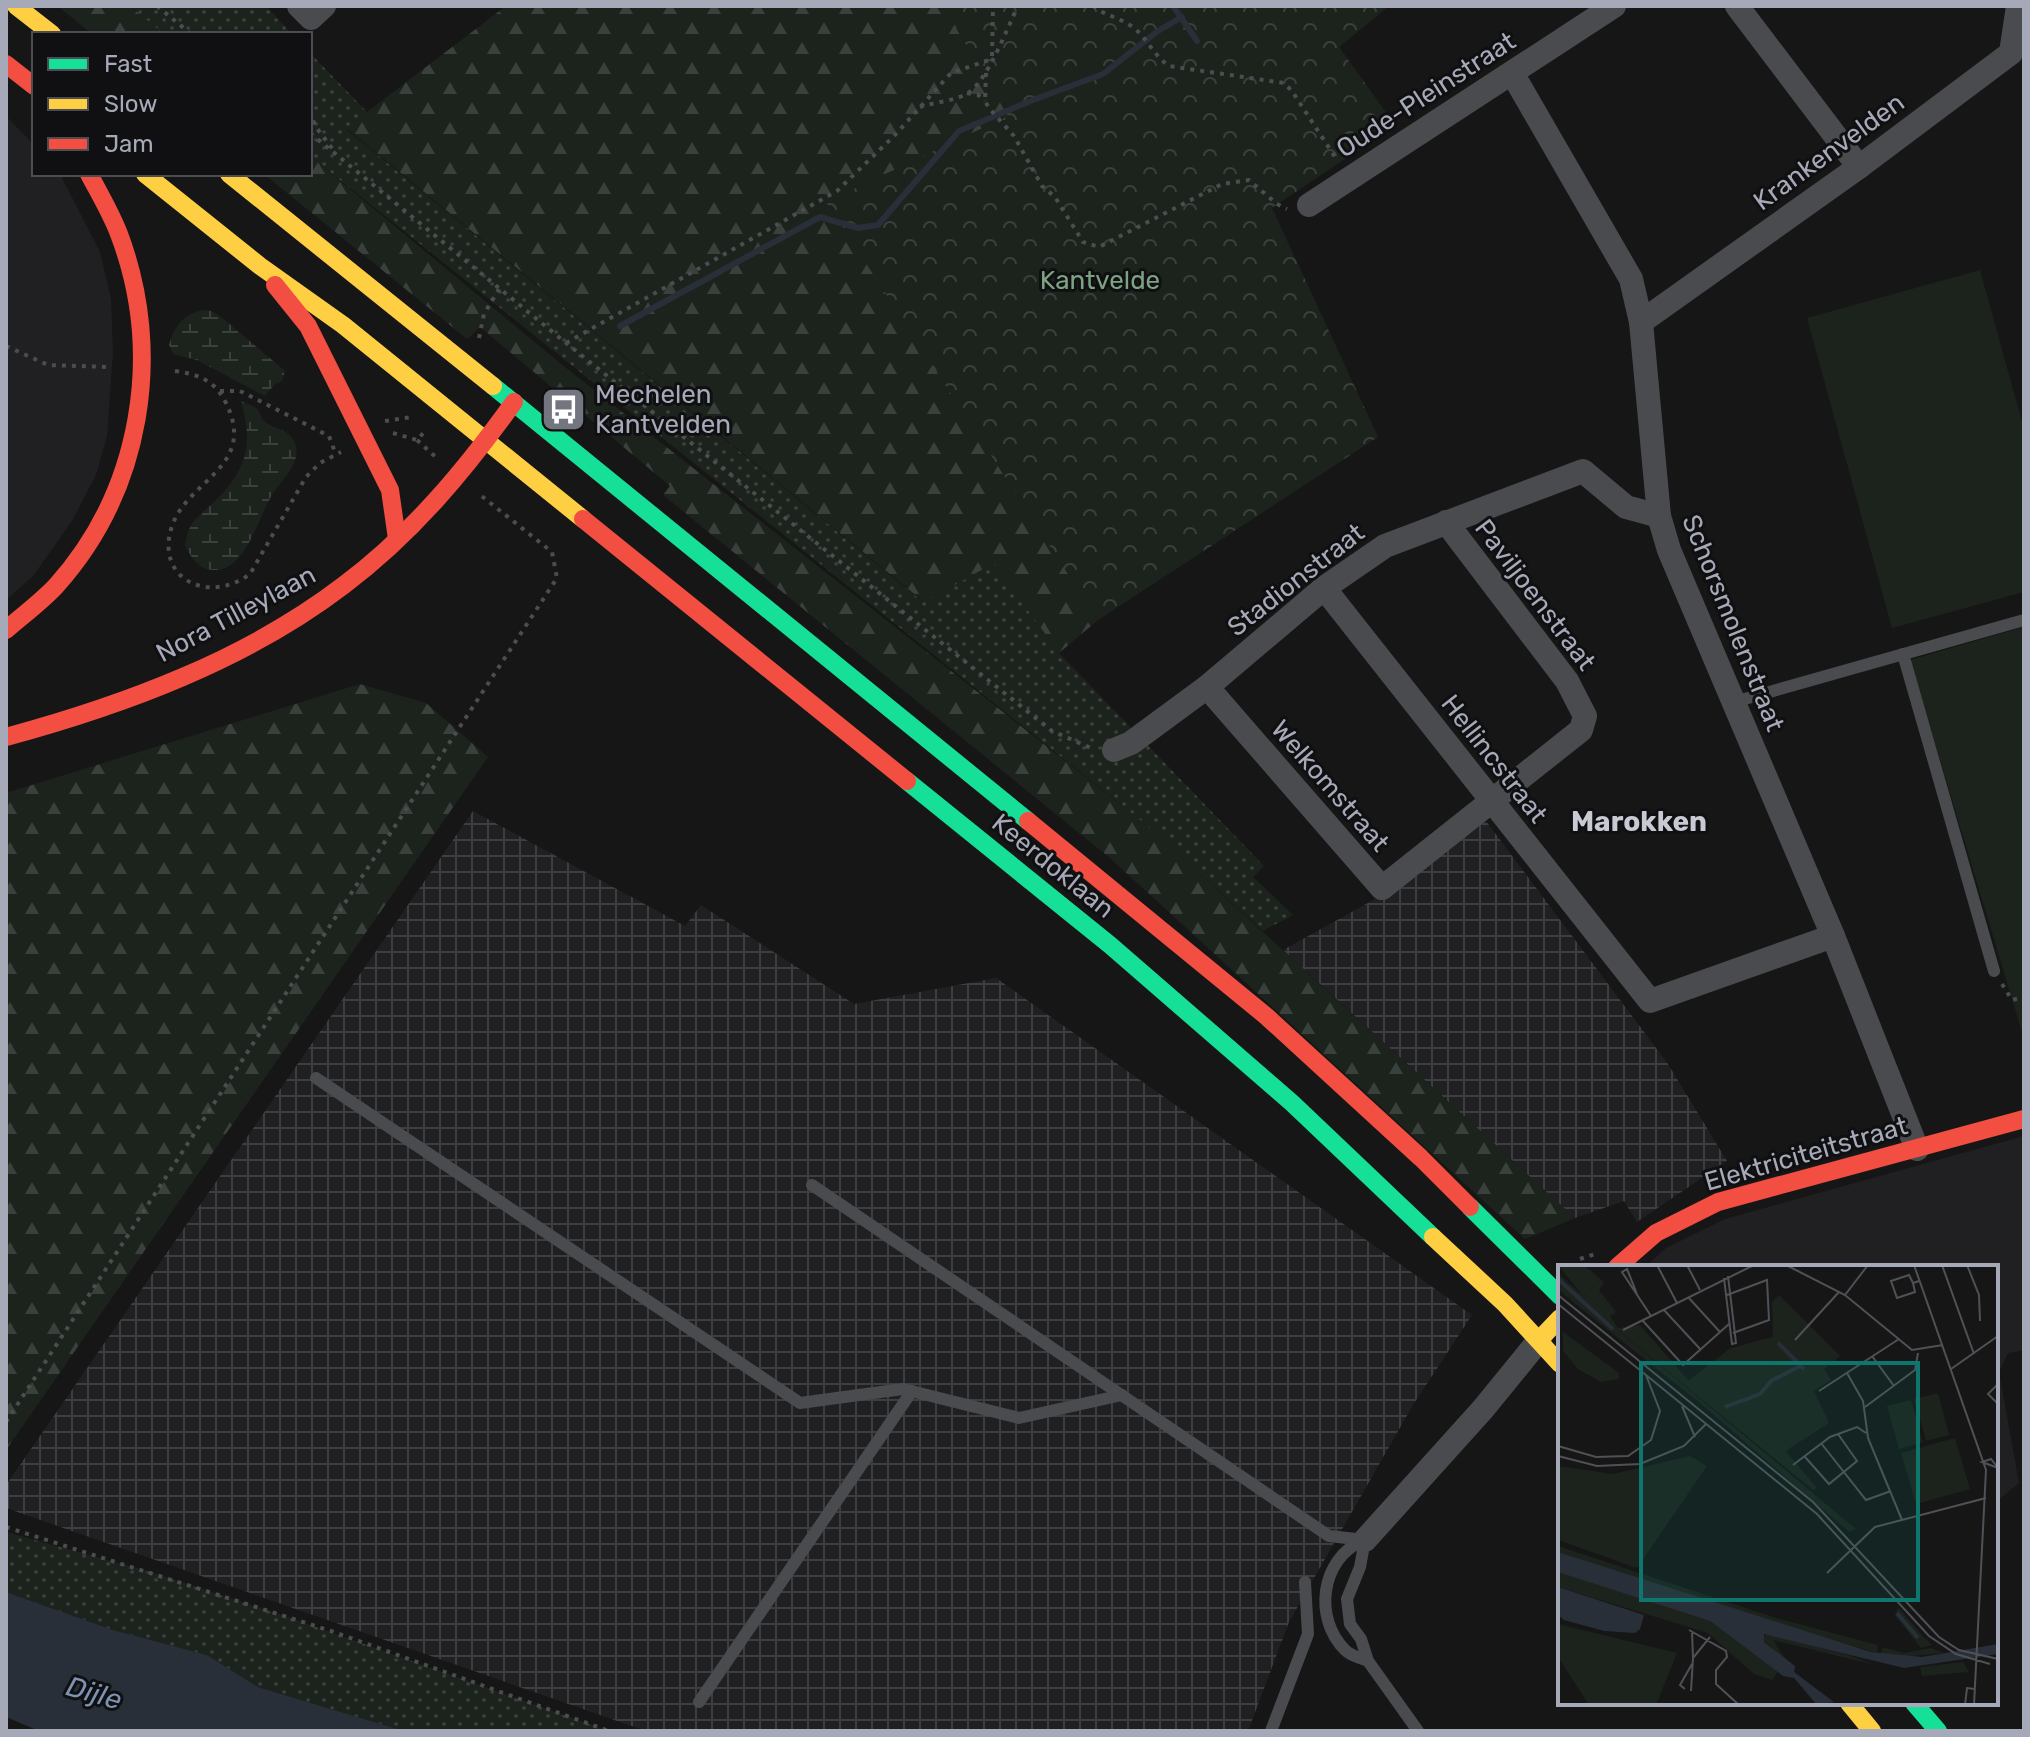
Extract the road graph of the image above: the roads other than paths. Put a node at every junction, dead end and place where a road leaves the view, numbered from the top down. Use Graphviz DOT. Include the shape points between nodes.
graph roads {
  1 [pos="16,6"];
  2 [pos="1614,6"];
  3 [pos="1737,6"];
  4 [pos="2018,6"];
  5 [pos="49,32"];
  6 [pos="6,64"];
  7 [pos="1512,73"];
  8 [pos="32,84"];
  9 [pos="1859,167"];
  10 [pos="90,176"];
  11 [pos="148,176"];
  12 [pos="232,176"];
  13 [pos="1309,205"];
  14 [pos="260,266"];
  15 [pos="1641,322"];
  16 [pos="514,402"];
  17 [pos="485,441"];
  18 [pos="1659,516"];
  19 [pos="1446,522"];
  20 [pos="397,539"];
  21 [pos="1324,588"];
  22 [pos="2024,620"];
  23 [pos="6,630"];
  24 [pos="1903,654"];
  25 [pos="1207,687"];
  26 [pos="1734,702"];
  27 [pos="6,737"];
  28 [pos="1114,750"];
  29 [pos="1491,800"];
  30 [pos="1833,936"];
  31 [pos="1994,971"];
  32 [pos="316,1078"];
  33 [pos="2024,1119"];
  34 [pos="1917,1149"];
  35 [pos="812,1185"];
  36 [pos="1619,1265"];
  37 [pos="1558,1294"];
  38 [pos="1558,1320"];
  39 [pos="1540,1339"];
  40 [pos="1558,1362"];
  41 [pos="912,1391"];
  42 [pos="1122,1395"];
  43 [pos="1365,1540"];
  44 [pos="1305,1582"];
  45 [pos="1368,1661"];
  46 [pos="699,1702"];
  47 [pos="1916,1705"];
  48 [pos="1852,1707"];
  49 [pos="1271,1731"];
  50 [pos="1418,1731"];
  51 [pos="1859,1731"];
  52 [pos="1872,1731"];
  53 [pos="1938,1731"];
  1 -- 5 [label="main road"];
  2 -- 7 [label="street, Oude-Pleinstraat"];
  3 -- 9 [label="street"];
  4 -- 9 [label="street, Krankenvelden" via="2011,53"];
  6 -- 8 [label="main road"];
  7 -- 13 [label="street, Oude-Pleinstraat"];
  7 -- 15 [label="street, Schorsmolenstraat" via="1631,279"];
  9 -- 15 [label="street, Krankenvelden"];
  10 -- 23 [label="main road" via="121,236 138,294 144,353 138,422 105,518 56,588"];
  11 -- 14 [label="main road"];
  12 -- 16 [label="main road, Keerdoklaan"];
  14 -- 17 [label="main road, Keerdoklaan" via="343,325"];
  14 -- 20 [label="main road" via="308,326 390,490"];
  15 -- 18 [label="street, Schorsmolenstraat"];
  16 -- 17 [label="main road, Nora Tilleylaan"];
  16 -- 37 [label="main road, Keerdoklaan" via="1266,1016 1421,1158"];
  17 -- 20 [label="main road, Nora Tilleylaan" via="433,505"];
  17 -- 39 [label="main road, Keerdoklaan" via="1110,945 1292,1103"];
  18 -- 19 [label="street, Stadionstraat" via="1626,507 1583,471"];
  18 -- 26 [label="street, Schorsmolenstraat"];
  19 -- 21 [label="street, Stadionstraat" via="1385,546"];
  19 -- 29 [label="street, Paviljoenstraat" via="1567,681 1585,716 1581,730"];
  20 -- 27 [label="main road, Nora Tilleylaan" via="316,606 200,669"];
  21 -- 25 [label="street, Stadionstraat"];
  21 -- 29 [label="street, Hellincstraat"];
  22 -- 24 [label="lane"];
  24 -- 26 [label="lane"];
  24 -- 31 [label="lane"];
  25 -- 28 [label="street, Stadionstraat"];
  25 -- 29 [label="street, Welkomstraat" via="1382,888"];
  26 -- 30 [label="street, Schorsmolenstraat"];
  29 -- 30 [label="street, Hellincstraat" via="1650,1001"];
  30 -- 34 [label="street, Schorsmolenstraat"];
  32 -- 41 [label="lane" via="800,1403"];
  33 -- 34 [label="main road, Elektriciteitstraat"];
  34 -- 36 [label="main road, Elektriciteitstraat" via="1718,1202 1656,1233"];
  35 -- 42 [label="lane"];
  38 -- 39 [label="main road"];
  39 -- 40 [label="main road, Keerdoklaan"];
  39 -- 43 [label="street"];
  41 -- 42 [label="lane" via="1019,1418"];
  41 -- 46 [label="lane"];
  42 -- 43 [label="lane" via="1329,1536"];
  43 -- 45 [label="lane" via="1347,1609"];
  43 -- 45 [label="lane" via="1350,1546 1336,1564 1325,1600 1337,1641 1347,1653"];
  44 -- 49 [label="lane" via="1308,1634"];
  45 -- 50 [label="lane"];
  47 -- 53 [label="main road"];
  48 -- 51 [label="lane"];
  48 -- 52 [label="main road"];
}
